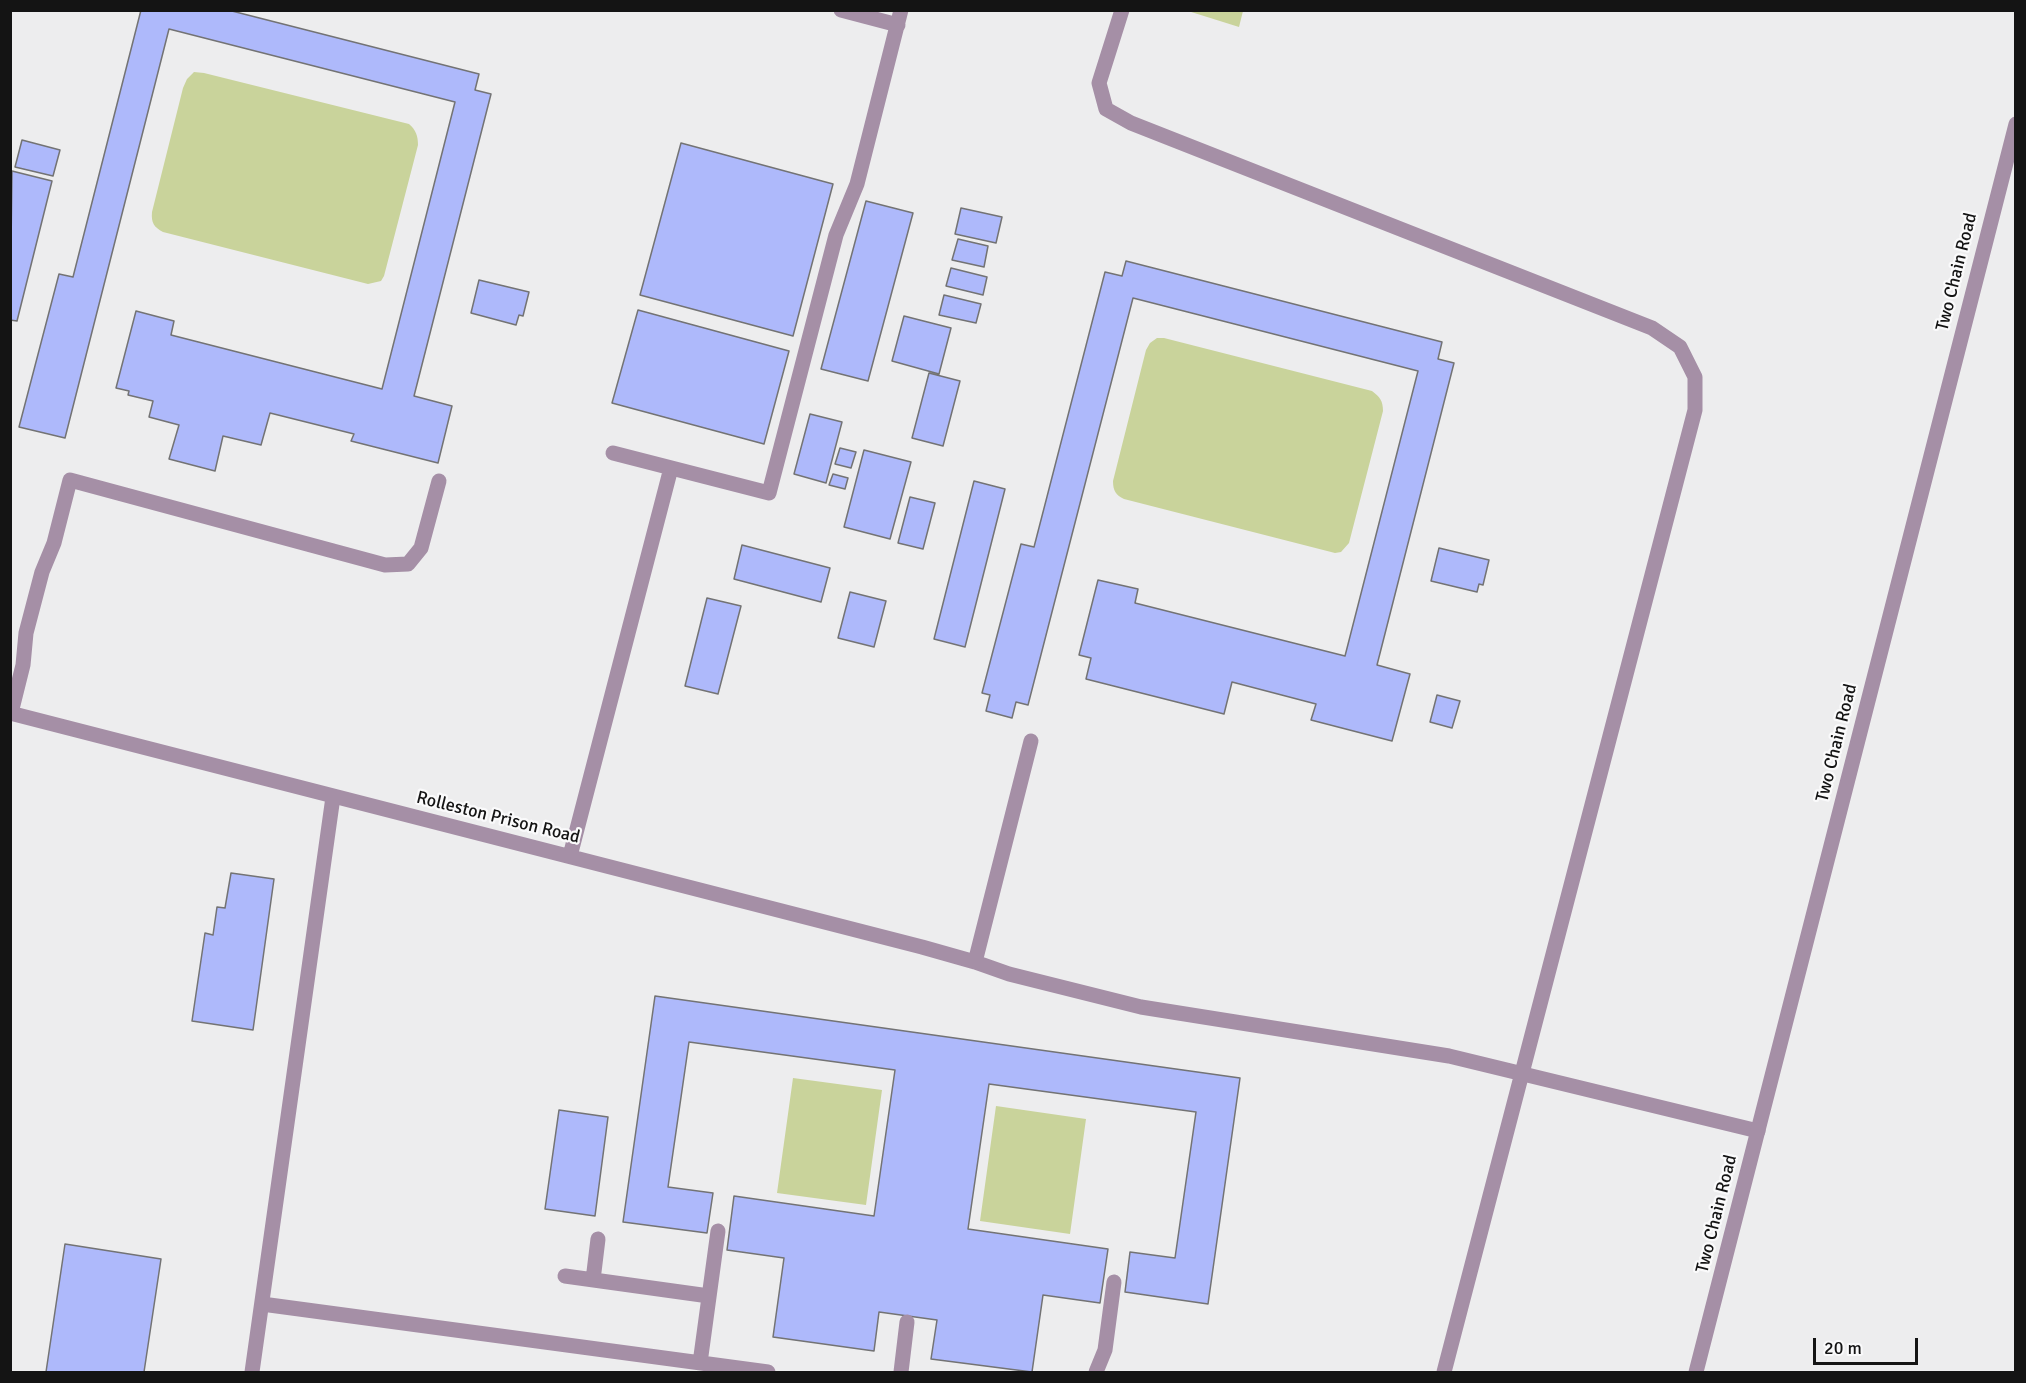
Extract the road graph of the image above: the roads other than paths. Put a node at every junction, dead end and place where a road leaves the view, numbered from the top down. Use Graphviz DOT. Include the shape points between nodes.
graph roads {
  1 [pos="841,10"];
  2 [pos="1122,10"];
  3 [pos="900,18"];
  4 [pos="2016,124"];
  5 [pos="613,453"];
  6 [pos="671,468"];
  7 [pos="439,481"];
  8 [pos="11,713"];
  9 [pos="1031,741"];
  10 [pos="333,797"];
  11 [pos="570,856"];
  12 [pos="975,962"];
  13 [pos="1522,1073"];
  14 [pos="1758,1131"];
  15 [pos="718,1230"];
  16 [pos="598,1239"];
  17 [pos="565,1276"];
  18 [pos="593,1280"];
  19 [pos="1114,1282"];
  20 [pos="709,1296"];
  21 [pos="262,1304"];
  22 [pos="908,1322"];
  23 [pos="700,1363"];
  24 [pos="252,1372"];
  25 [pos="768,1372"];
  26 [pos="901,1372"];
  27 [pos="1096,1372"];
  28 [pos="1444,1372"];
  29 [pos="1696,1372"];
  1 -- 3 [label="street"];
  2 -- 13 [label="street" via="1099,82 1106,109 1131,123 1652,328 1680,347 1695,377 1695,410"];
  3 -- 6 [label="street" via="857,184 836,235 769,493"];
  4 -- 14 [label="street, Two Chain Road"];
  5 -- 6 [label="street"];
  6 -- 11 [label="street"];
  7 -- 8 [label="street" via="421,548 408,564 385,565 70,480 31,613"];
  8 -- 10 [label="street, Rolleston Prison Road"];
  9 -- 12 [label="street"];
  10 -- 11 [label="street, Rolleston Prison Road"];
  10 -- 21 [label="street"];
  11 -- 12 [label="street, Rolleston Prison Road"];
  12 -- 13 [label="street, Rolleston Prison Road" via="1141,1007 1449,1056"];
  13 -- 14 [label="street, Rolleston Prison Road"];
  13 -- 28 [label="street"];
  14 -- 29 [label="street, Two Chain Road"];
  15 -- 20 [label="street"];
  16 -- 18 [label="street"];
  17 -- 18 [label="street"];
  18 -- 20 [label="street"];
  19 -- 27 [label="street" via="1105,1350"];
  20 -- 23 [label="street"];
  21 -- 23 [label="street"];
  21 -- 24 [label="street"];
  22 -- 26 [label="street"];
  23 -- 25 [label="street"];
}
